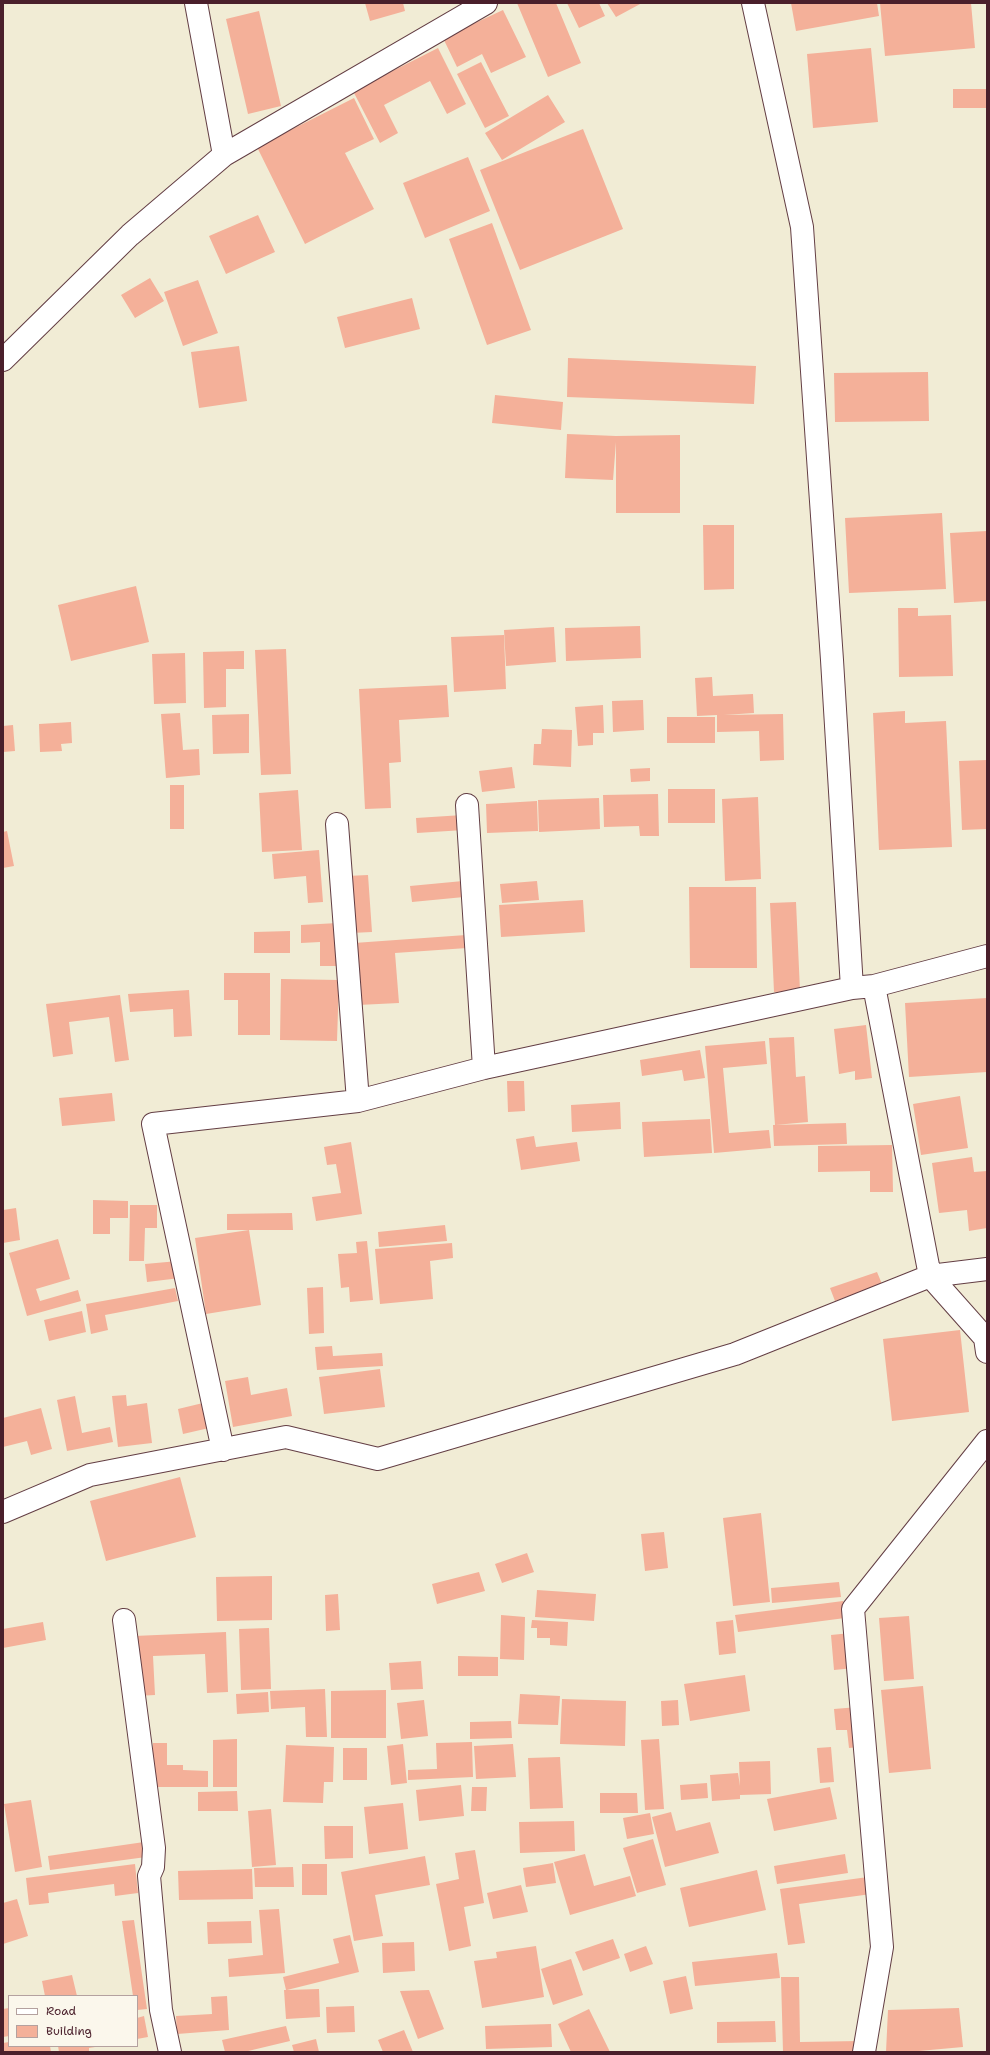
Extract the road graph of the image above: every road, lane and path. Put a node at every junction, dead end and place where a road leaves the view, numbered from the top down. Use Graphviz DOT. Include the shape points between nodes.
graph roads {
  1 [pos="196,3"];
  2 [pos="486,3"];
  3 [pos="754,3"];
  4 [pos="224,155"];
  5 [pos="3,360"];
  6 [pos="467,805"];
  7 [pos="336,824"];
  8 [pos="987,956"];
  9 [pos="874,986"];
  10 [pos="852,988"];
  11 [pos="484,1068"];
  12 [pos="358,1101"];
  13 [pos="987,1269"];
  14 [pos="930,1276"];
  15 [pos="987,1352"];
  16 [pos="987,1441"];
  17 [pos="223,1450"];
  18 [pos="3,1512"];
  19 [pos="124,1620"];
  20 [pos="170,2052"];
  21 [pos="864,2052"];
  1 -- 4 [label="street"];
  2 -- 4 [label="street"];
  3 -- 10 [label="street" via="802,227"];
  4 -- 5 [label="street" via="130,235"];
  6 -- 11 [label="street"];
  7 -- 12 [label="street"];
  8 -- 9 [label="street"];
  9 -- 10 [label="street"];
  9 -- 14 [label="street"];
  10 -- 11 [label="street"];
  11 -- 12 [label="street"];
  12 -- 17 [label="street" via="153,1124"];
  13 -- 14 [label="street"];
  14 -- 15 [label="street" via="985,1338"];
  14 -- 17 [label="street" via="735,1354 378,1458 286,1437"];
  16 -- 21 [label="street" via="853,1609 882,1947"];
  17 -- 18 [label="street" via="90,1475"];
  19 -- 20 [label="street" via="154,1848 153,1867 149,1876 161,2010"];
}
